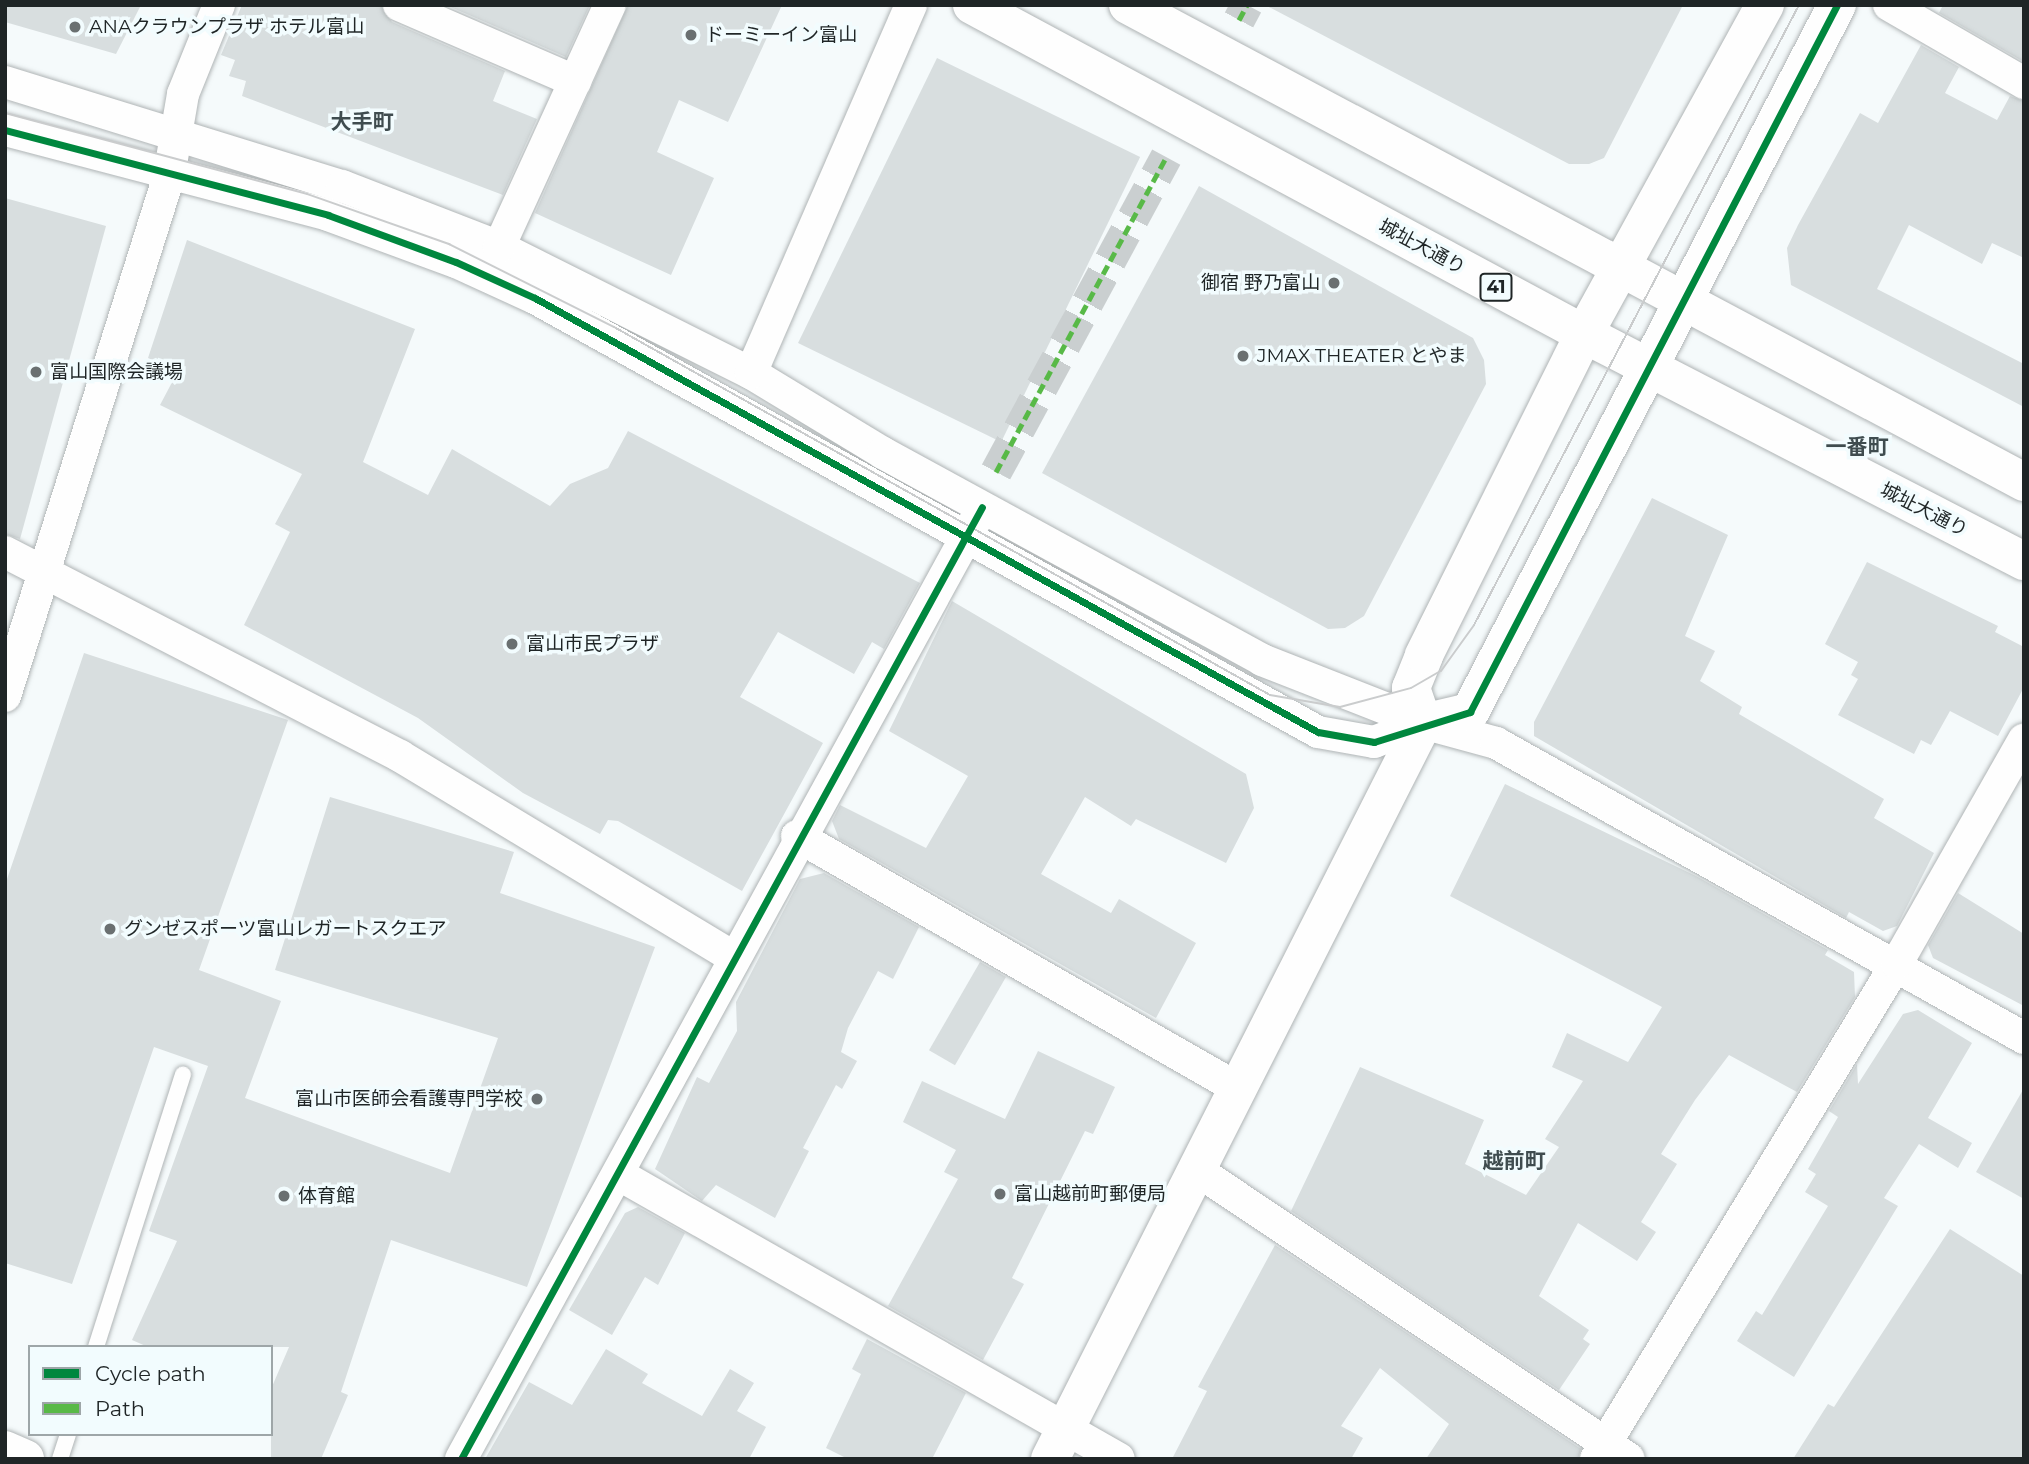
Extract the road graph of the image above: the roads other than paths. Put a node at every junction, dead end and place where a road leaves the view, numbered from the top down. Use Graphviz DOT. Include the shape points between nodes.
graph roads {
  1 [pos="219,5"];
  2 [pos="399,5"];
  3 [pos="610,5"];
  4 [pos="912,5"];
  5 [pos="972,5"];
  6 [pos="1128,5"];
  7 [pos="1765,5"];
  8 [pos="1837,5"];
  9 [pos="1889,5"];
  10 [pos="575,81"];
  11 [pos="5,82"];
  12 [pos="2024,83"];
  13 [pos="5,130"];
  14 [pos="177,132"];
  15 [pos="169,176"];
  16 [pos="499,247"];
  17 [pos="1622,265"];
  18 [pos="1685,302"];
  19 [pos="1584,334"];
  20 [pos="1651,370"];
  21 [pos="751,373"];
  22 [pos="2024,482"];
  23 [pos="982,507"];
  24 [pos="966,538"];
  25 [pos="5,552"];
  26 [pos="2024,561"];
  27 [pos="45,570"];
  28 [pos="5,696"];
  29 [pos="1423,723"];
  30 [pos="2024,739"];
  31 [pos="797,836"];
  32 [pos="732,956"];
  33 [pos="1897,963"];
  34 [pos="2024,1038"];
  35 [pos="183,1075"];
  36 [pos="1240,1089"];
  37 [pos="1198,1171"];
  38 [pos="618,1174"];
  39 [pos="97,1345"];
  40 [pos="67,1436"];
  41 [pos="1058,1443"];
  42 [pos="5,1450"];
  43 [pos="1610,1454"];
  44 [pos="25,1459"];
  45 [pos="60,1459"];
  46 [pos="461,1459"];
  47 [pos="1119,1459"];
  1 -- 14 [label="street" via="184,94"];
  2 -- 10 [label="street"];
  3 -- 10 [label="street"];
  4 -- 21 [label="street"];
  5 -- 19 [label="main road, 城址大通り / 41"];
  6 -- 17 [label="main road"];
  7 -- 17 [label="main road"];
  8 -- 18 [label="main road"];
  9 -- 12 [label="street"];
  10 -- 16 [label="street"];
  11 -- 14 [label="street"];
  13 -- 15 [label="street"];
  14 -- 15 [label="street"];
  14 -- 16 [label="street"];
  15 -- 24 [label="street" via="328,215 535,298"];
  15 -- 27 [label="street"];
  16 -- 21 [label="street"];
  17 -- 18 [label="main road"];
  17 -- 19 [label="main road"];
  18 -- 20 [label="main road"];
  18 -- 22 [label="main road"];
  19 -- 20 [label="main road, 城址大通り / 41"];
  19 -- 29 [label="main road" via="1424,655 1412,688"];
  20 -- 26 [label="main road, 城址大通り / 41"];
  20 -- 29 [label="main road" via="1469,712"];
  21 -- 23 [label="street"];
  23 -- 24 [label="street"];
  23 -- 29 [label="street" via="1262,660"];
  24 -- 29 [label="street" via="1318,732 1374,742"];
  24 -- 31 [label="street"];
  25 -- 27 [label="street"];
  27 -- 28 [label="street"];
  27 -- 32 [label="street" via="400,756"];
  29 -- 33 [label="street" via="1496,743"];
  29 -- 36 [label="main road"];
  30 -- 33 [label="street"];
  31 -- 32 [label="street"];
  31 -- 36 [label="street"];
  32 -- 38 [label="street"];
  33 -- 34 [label="street"];
  33 -- 43 [label="street"];
  35 -- 39 [label="lane"];
  36 -- 37 [label="main road"];
  37 -- 41 [label="main road"];
  37 -- 43 [label="street"];
  38 -- 41 [label="street"];
  38 -- 46 [label="street"];
  40 -- 45 [label="lane"];
  41 -- 47 [label="street"];
  42 -- 44 [label="main road"];
}
